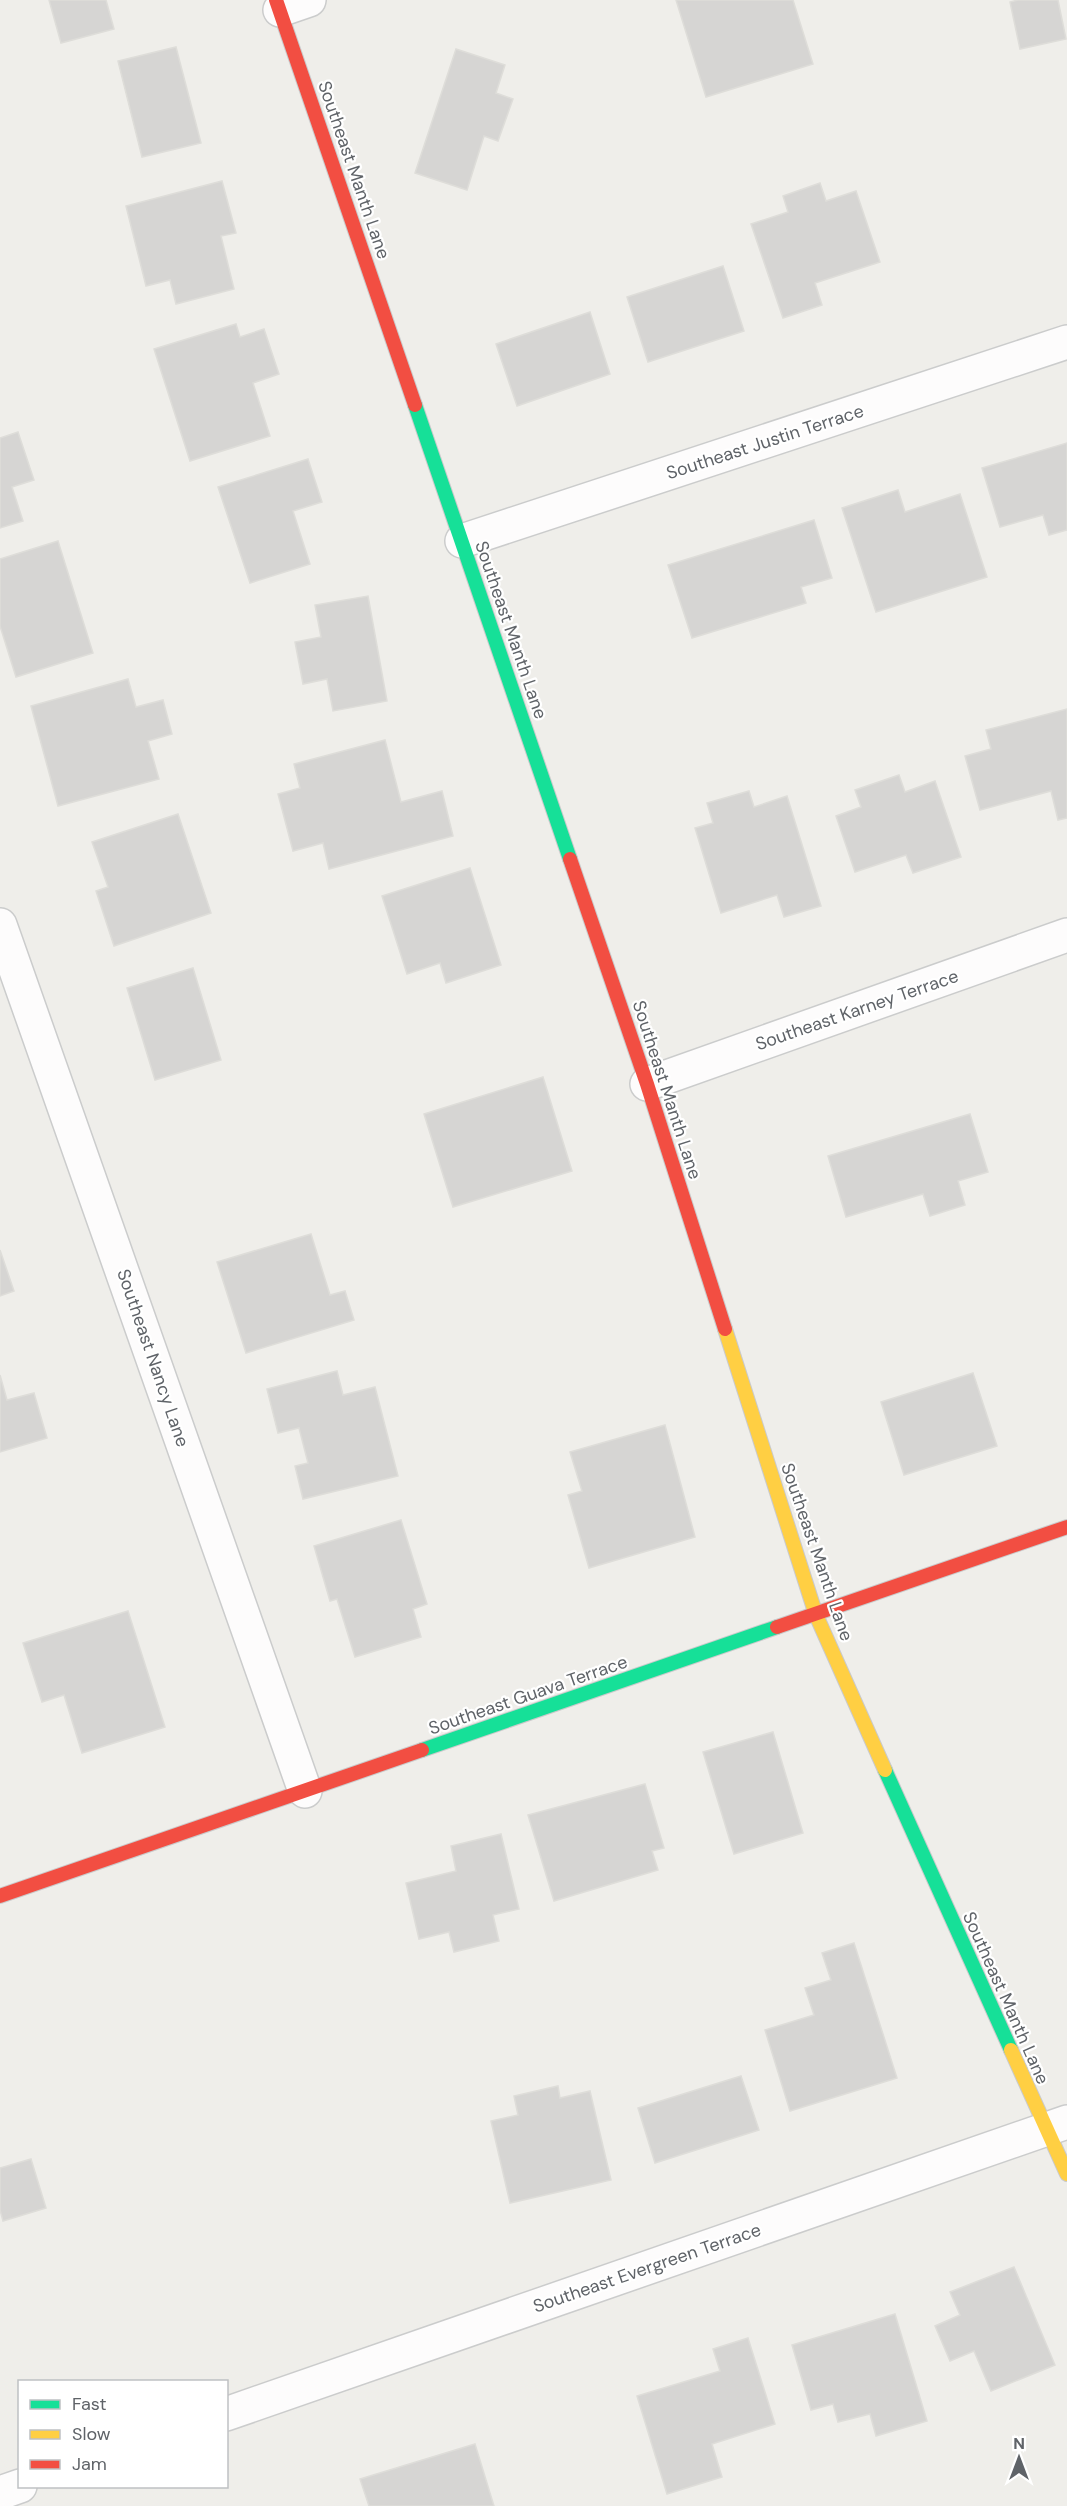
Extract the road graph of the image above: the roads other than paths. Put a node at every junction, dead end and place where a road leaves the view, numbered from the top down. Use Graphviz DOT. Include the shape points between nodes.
graph roads {
  1 [pos="288,3"];
  2 [pos="1067,342"];
  3 [pos="462,541"];
  4 [pos="0,925"];
  5 [pos="1067,935"];
  6 [pos="646,1084"];
  7 [pos="1067,1527"];
  8 [pos="816,1615"];
  9 [pos="305,1791"];
  10 [pos="0,1896"];
  11 [pos="1056,2126"];
  12 [pos="1067,2174"];
  13 [pos="228,2413"];
  14 [pos="18,2487"];
  15 [pos="0,2493"];
  1 -- 3 [label="street, Southeast Manth Lane"];
  2 -- 3 [label="street, Southeast Justin Terrace"];
  3 -- 6 [label="street, Southeast Manth Lane"];
  4 -- 9 [label="street, Southeast Nancy Lane"];
  5 -- 6 [label="street, Southeast Karney Terrace"];
  6 -- 8 [label="street, Southeast Manth Lane"];
  7 -- 8 [label="street, Southeast Guava Terrace"];
  8 -- 9 [label="street, Southeast Guava Terrace"];
  8 -- 11 [label="street, Southeast Manth Lane"];
  9 -- 10 [label="street, Southeast Guava Terrace"];
  11 -- 12 [label="street, Southeast Manth Lane"];
  11 -- 13 [label="street, Southeast Evergreen Terrace"];
  14 -- 15 [label="street"];
}
